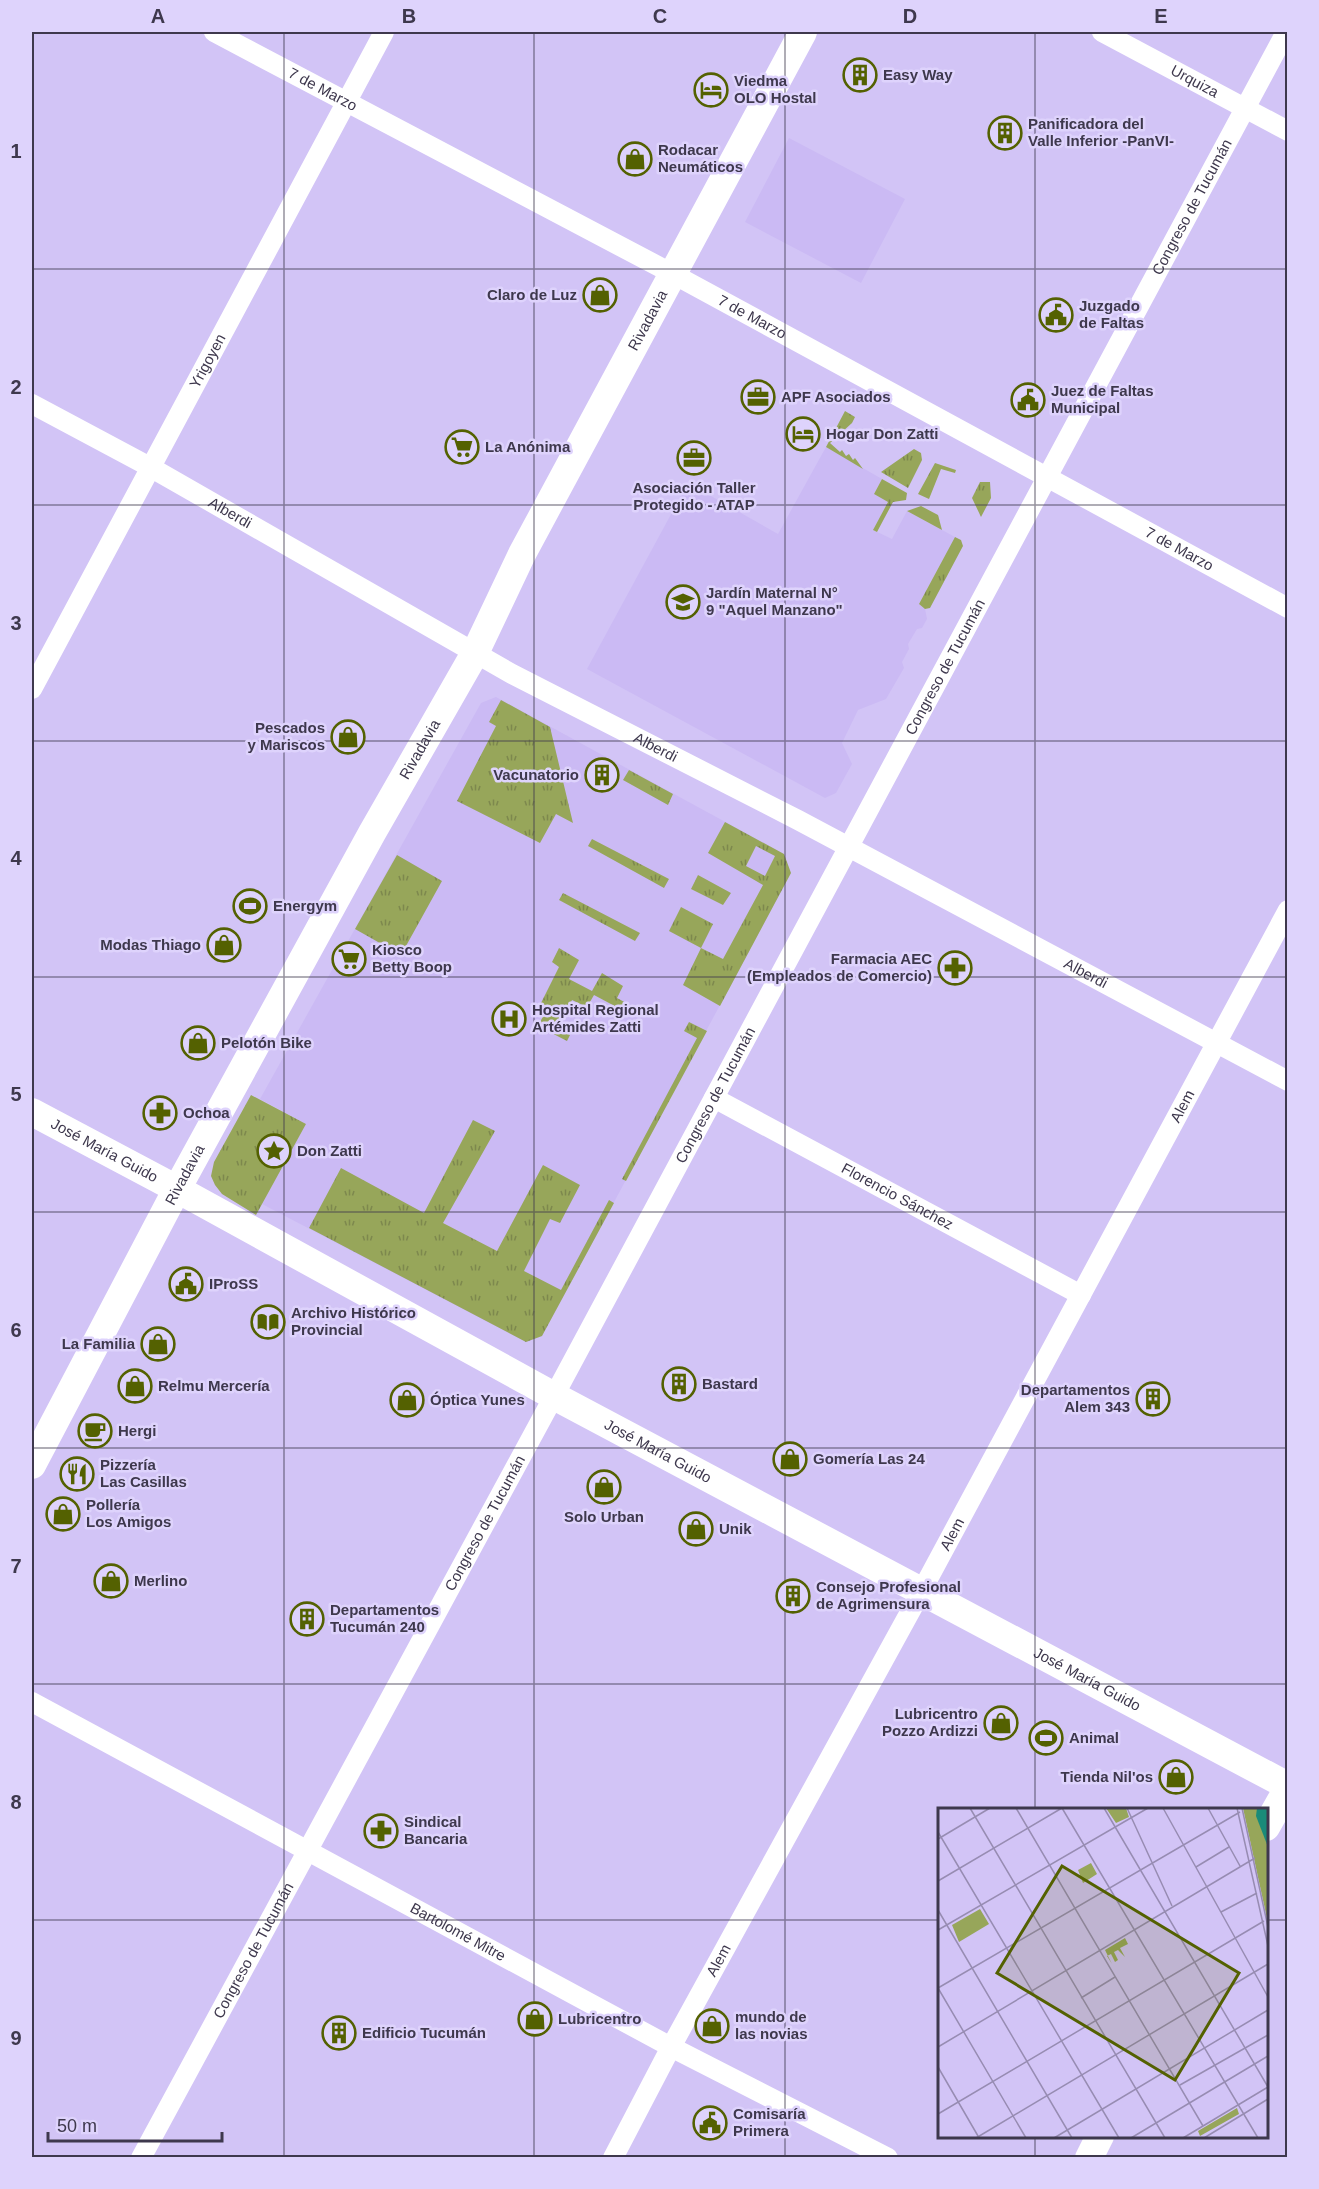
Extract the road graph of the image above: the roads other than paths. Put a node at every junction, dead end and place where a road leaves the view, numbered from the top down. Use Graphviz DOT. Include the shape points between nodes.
graph roads {
  1 [pos="214,32"];
  2 [pos="384,32"];
  3 [pos="803,32"];
  4 [pos="1102,32"];
  5 [pos="1286,32"];
  6 [pos="346,101"];
  7 [pos="1245,108"];
  8 [pos="1287,131"];
  9 [pos="673,274"];
  10 [pos="32,404"];
  11 [pos="150,467"];
  12 [pos="1047,477"];
  13 [pos="1287,608"];
  14 [pos="475,653"];
  15 [pos="32,690"];
  16 [pos="848,847"];
  17 [pos="1287,910"];
  18 [pos="1216,1042"];
  19 [pos="1287,1081"];
  20 [pos="714,1098"];
  21 [pos="32,1112"];
  22 [pos="177,1189"];
  23 [pos="1081,1295"];
  24 [pos="554,1396"];
  25 [pos="32,1465"];
  26 [pos="921,1592"];
  27 [pos="32,1701"];
  28 [pos="1287,1787"];
  29 [pos="1268,1823"];
  30 [pos="307,1851"];
  31 [pos="671,2047"];
  32 [pos="1099,2138"];
  33 [pos="141,2157"];
  34 [pos="613,2157"];
  35 [pos="888,2157"];
  36 [pos="1089,2157"];
  1 -- 6 [label="street, 7 de Marzo"];
  2 -- 6 [label="street, Yrigoyen"];
  3 -- 9 [label="main road, Rivadavia"];
  4 -- 7 [label="street, Urquiza"];
  5 -- 7 [label="street, Congreso de Tucumán"];
  6 -- 9 [label="street, 7 de Marzo"];
  6 -- 11 [label="street, Yrigoyen"];
  7 -- 8 [label="street, Urquiza"];
  7 -- 12 [label="street, Congreso de Tucumán"];
  9 -- 12 [label="street, 7 de Marzo"];
  9 -- 14 [label="main road, Rivadavia" via="522,554"];
  10 -- 11 [label="street, Alberdi"];
  11 -- 14 [label="street, Alberdi"];
  11 -- 15 [label="street, Yrigoyen"];
  12 -- 13 [label="street, 7 de Marzo"];
  12 -- 16 [label="street, Congreso de Tucumán"];
  14 -- 16 [label="street, Alberdi"];
  14 -- 22 [label="main road, Rivadavia"];
  16 -- 18 [label="street, Alberdi"];
  16 -- 20 [label="street, Congreso de Tucumán"];
  17 -- 18 [label="street, Alem"];
  18 -- 19 [label="street, Alberdi"];
  18 -- 23 [label="street, Alem"];
  20 -- 23 [label="street, Florencio Sánchez"];
  20 -- 24 [label="street, Congreso de Tucumán"];
  21 -- 22 [label="main road, José María Guido"];
  22 -- 24 [label="main road, José María Guido"];
  22 -- 25 [label="main road, Rivadavia"];
  23 -- 26 [label="street, Alem"];
  24 -- 26 [label="main road, José María Guido"];
  24 -- 30 [label="street, Congreso de Tucumán"];
  26 -- 28 [label="main road, José María Guido"];
  26 -- 31 [label="street, Alem"];
  27 -- 30 [label="street, Bartolomé Mitre"];
  28 -- 29 [label="main road"];
  30 -- 31 [label="street, Bartolomé Mitre"];
  30 -- 33 [label="street, Congreso de Tucumán"];
  31 -- 34 [label="street, Alem"];
  31 -- 35 [label="street, Bartolomé Mitre"];
  32 -- 36 [label="main road"];
}
